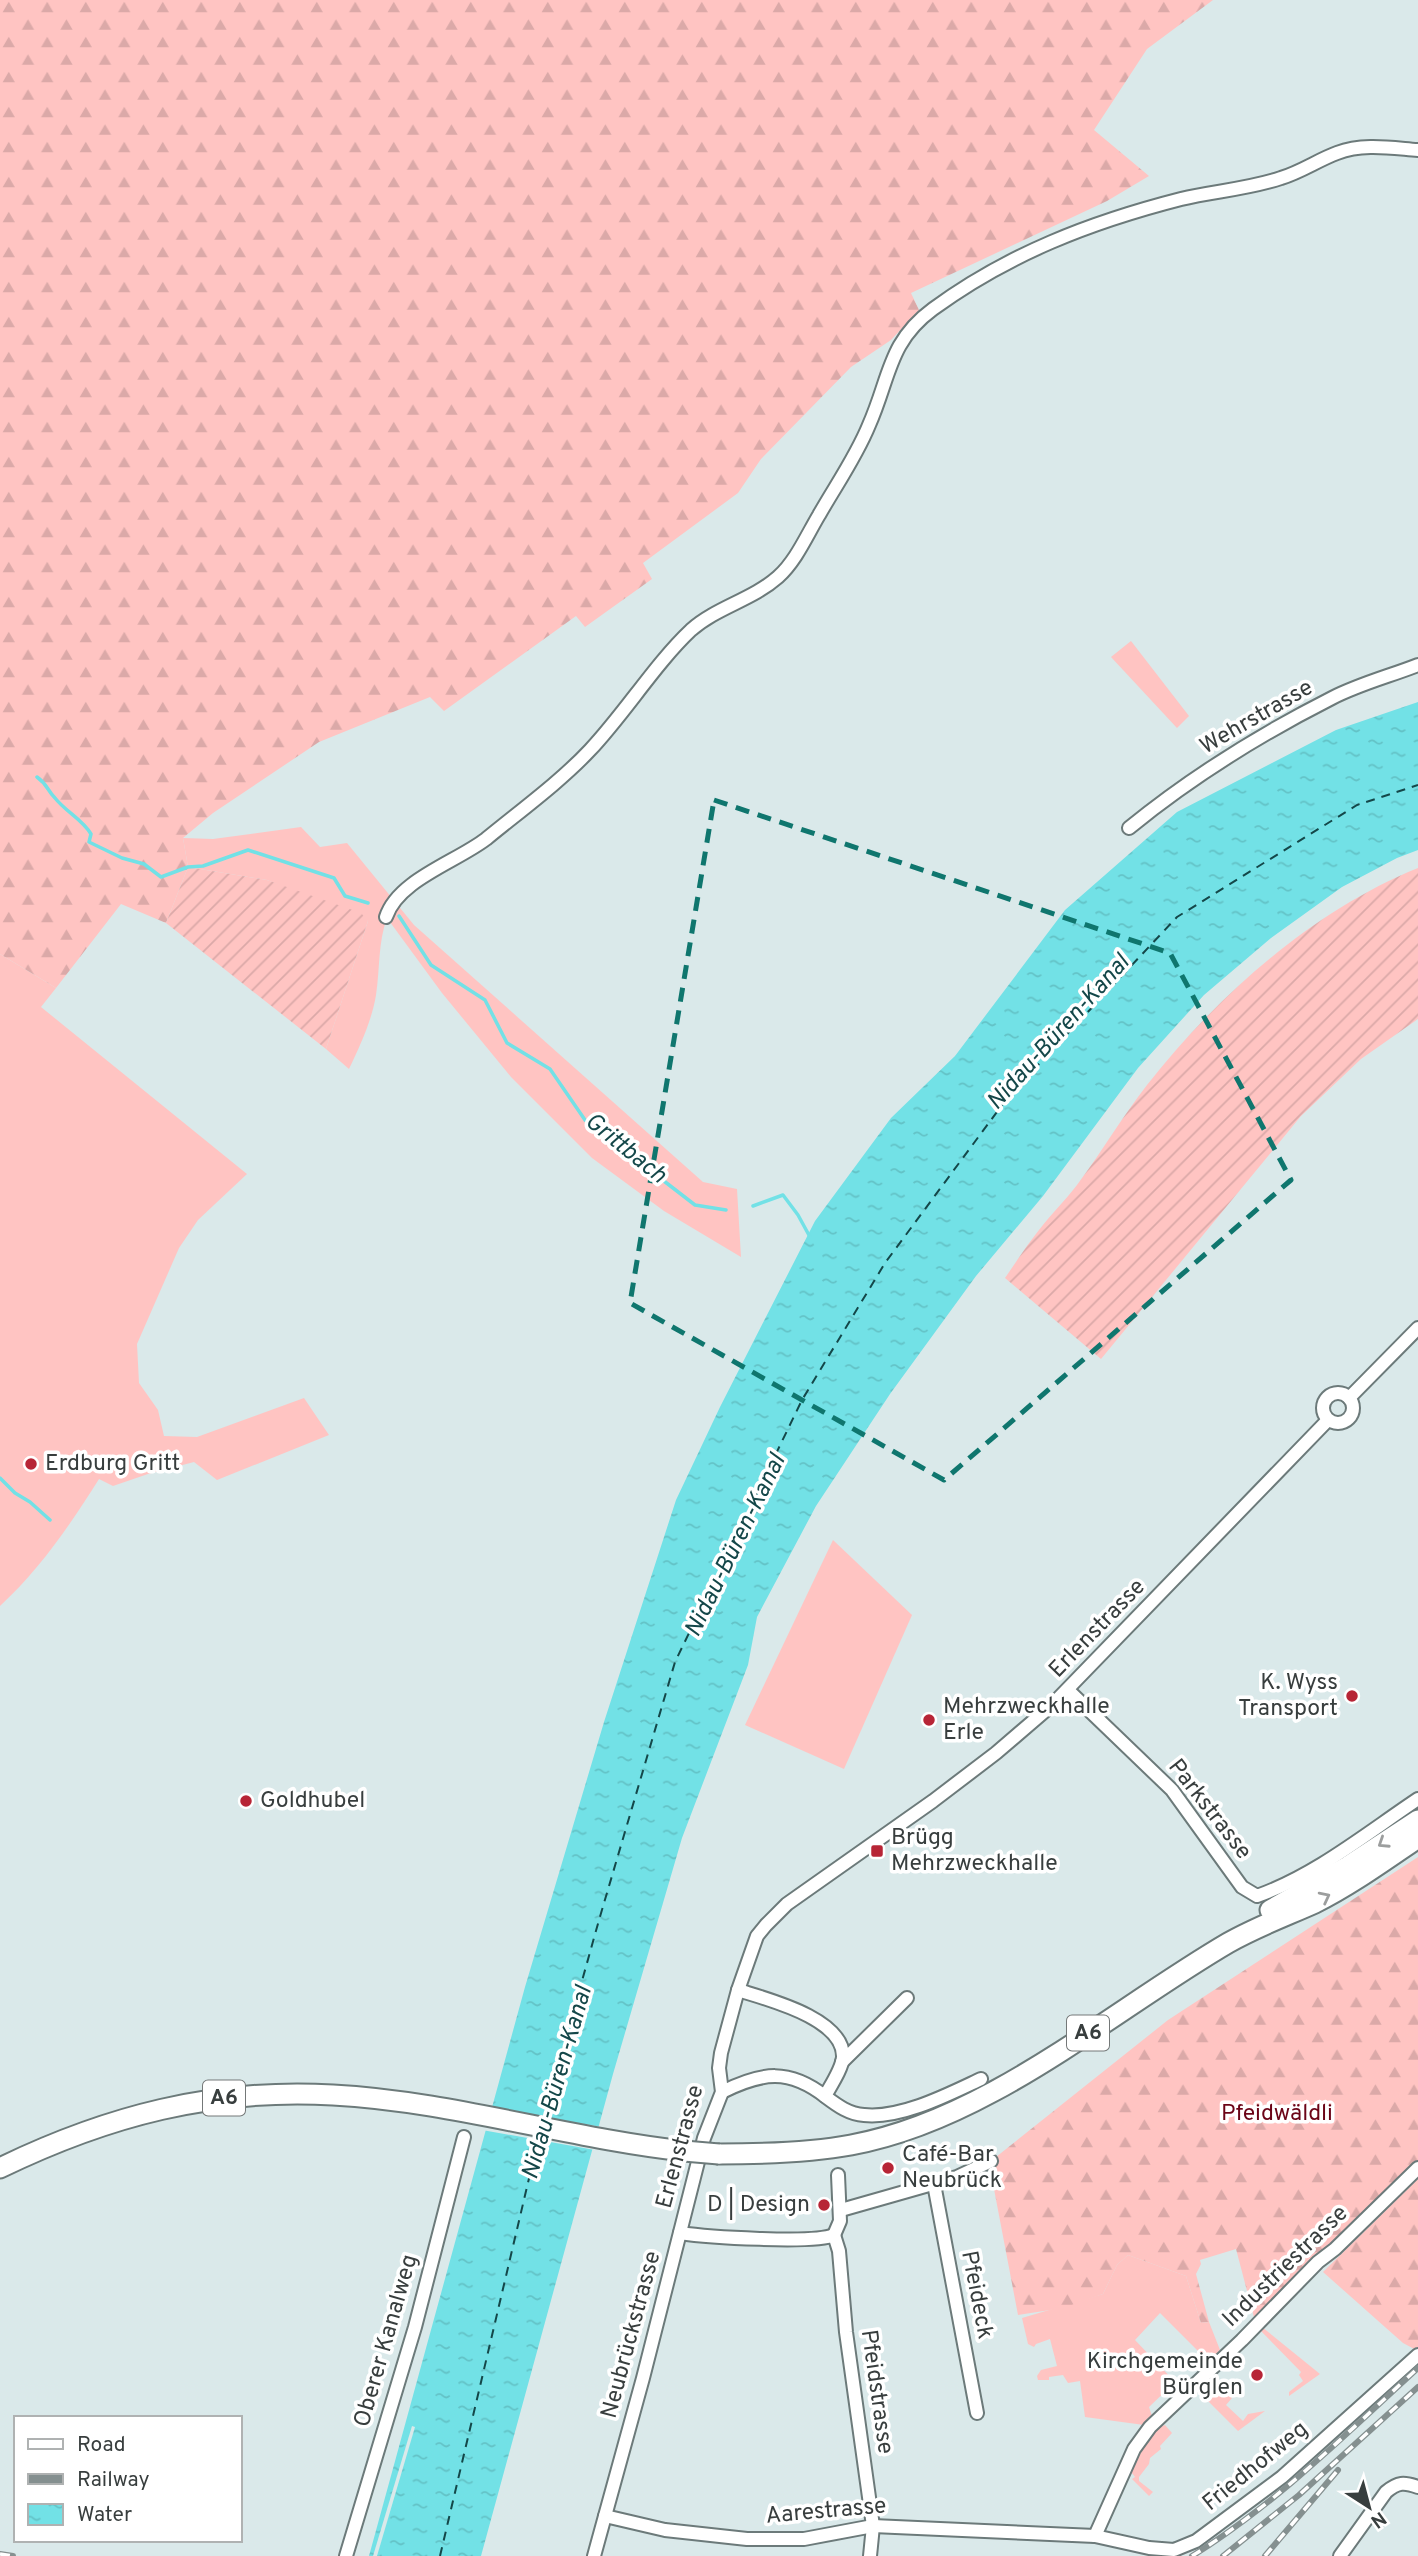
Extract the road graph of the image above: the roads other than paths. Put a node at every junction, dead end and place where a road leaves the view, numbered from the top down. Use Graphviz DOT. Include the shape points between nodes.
graph roads {
  1 [pos="1418,150"];
  2 [pos="1418,665"];
  3 [pos="1129,828"];
  4 [pos="391,907"];
  5 [pos="1418,1328"];
  6 [pos="1349,1398"];
  7 [pos="1328,1420"];
  8 [pos="1068,1690"];
  9 [pos="1418,1799"];
  10 [pos="1418,1820"];
  11 [pos="1418,1838"];
  12 [pos="1353,1873"];
  13 [pos="738,1990"];
  14 [pos="907,1997"];
  15 [pos="842,2062"];
  16 [pos="982,2078"];
  17 [pos="722,2092"];
  18 [pos="825,2096"];
  19 [pos="464,2137"];
  20 [pos="991,2161"];
  21 [pos="0,2168"];
  22 [pos="1418,2168"];
  23 [pos="838,2175"];
  24 [pos="934,2184"];
  25 [pos="841,2210"];
  26 [pos="680,2233"];
  27 [pos="834,2235"];
  28 [pos="1418,2356"];
  29 [pos="976,2413"];
  30 [pos="1418,2487"];
  31 [pos="604,2516"];
  32 [pos="873,2526"];
  33 [pos="1095,2536"];
  34 [pos="346,2556"];
  35 [pos="594,2556"];
  36 [pos="870,2556"];
  37 [pos="1340,2556"];
  1 -- 4 [label="street" via="1372,146 1340,151 1282,178 1127,213 1073,231 1000,265 934,308 897,346 852,460 779,576 705,618 588,752 483,841 419,879"];
  2 -- 3 [label="street, Wehrstrasse" via="1334,697 1225,759"];
  5 -- 6 [label="street"];
  6 -- 7 [label="street" via="1353,1406 1349,1419 1340,1423"];
  6 -- 7 [label="street" via="1340,1393 1327,1398 1322,1406"];
  7 -- 8 [label="street, Erlenstrasse"];
  8 -- 9 [label="street, Parkstrasse" via="1172,1790 1242,1887 1257,1896 1285,1887"];
  8 -- 13 [label="street, Erlenstrasse" via="996,1753 777,1913 753,1943"];
  10 -- 12 [label="highway, A6, one-way"];
  11 -- 12 [label="highway, A6"];
  12 -- 21 [label="highway, A6, bridge" via="1314,1903 1228,1943 969,2104 943,2117 851,2145 719,2154 684,2151 405,2103 288,2094 220,2098 149,2111 67,2137"];
  13 -- 15 [label="street" via="816,2021 840,2045"];
  13 -- 17 [label="street, Erlenstrasse" via="719,2063"];
  14 -- 15 [label="street"];
  15 -- 18 [label="street"];
  16 -- 18 [label="street" via="933,2101 873,2116 850,2113"];
  17 -- 18 [label="street" via="770,2075 800,2080"];
  17 -- 26 [label="street, Erlenstrasse" via="704,2138"];
  19 -- 34 [label="street, Oberer Kanalweg" via="415,2327"];
  20 -- 24 [label="street"];
  22 -- 33 [label="street, Industriestrasse" via="1150,2427 1134,2449"];
  23 -- 25 [label="street"];
  24 -- 25 [label="street"];
  24 -- 29 [label="street, Pfeideck"];
  25 -- 27 [label="street"];
  26 -- 27 [label="street, Neubrückstrasse" via="759,2238"];
  26 -- 31 [label="street, Neubrückstrasse"];
  27 -- 32 [label="street, Pfeidstrasse"];
  28 -- 33 [label="street, Friedhofweg" via="1282,2477 1186,2546 1162,2550"];
  30 -- 37 [label="street" via="1395,2484"];
  31 -- 32 [label="street, Aarestrasse" via="665,2530 747,2539 804,2539"];
  31 -- 35 [label="street, Neubrückstrasse"];
  32 -- 33 [label="street, Aarestrasse"];
  32 -- 36 [label="street, Pfeidstrasse"];
}
